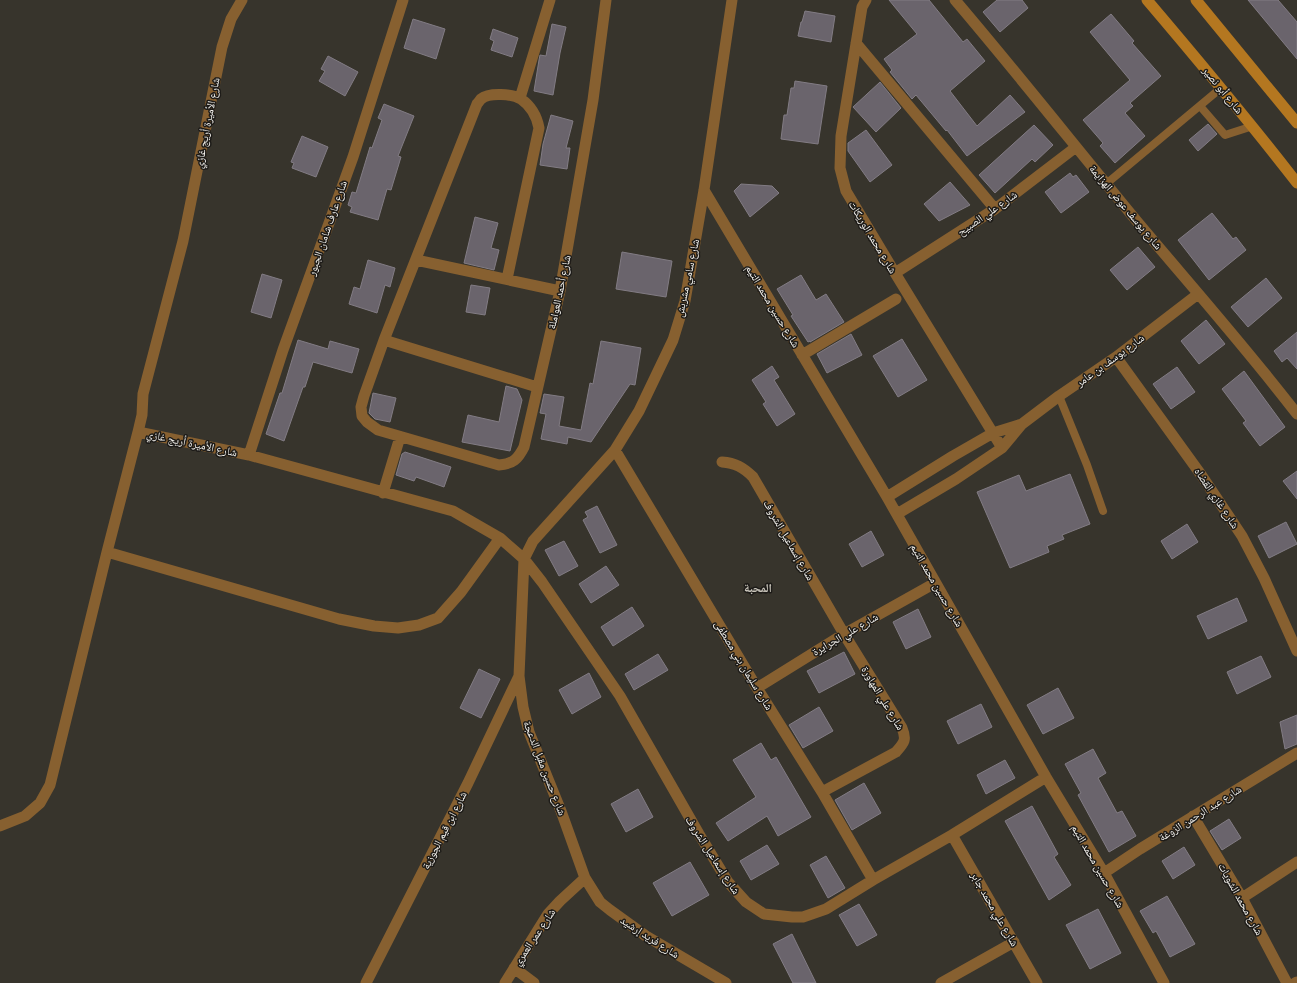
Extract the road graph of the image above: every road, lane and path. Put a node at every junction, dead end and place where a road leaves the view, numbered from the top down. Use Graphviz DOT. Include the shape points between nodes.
graph roads {
  1 [pos="242,0"];
  2 [pos="403,0"];
  3 [pos="550,0"];
  4 [pos="606,0"];
  5 [pos="732,0"];
  6 [pos="866,0"];
  7 [pos="956,0"];
  8 [pos="1148,0"];
  9 [pos="1196,0"];
  10 [pos="856,43"];
  11 [pos="1221,88"];
  12 [pos="520,98"];
  13 [pos="1200,106"];
  14 [pos="1297,123"];
  15 [pos="1253,126"];
  16 [pos="1076,147"];
  17 [pos="1297,183"];
  18 [pos="1106,184"];
  19 [pos="704,190"];
  20 [pos="995,209"];
  21 [pos="416,260"];
  22 [pos="895,273"];
  23 [pos="507,279"];
  24 [pos="560,290"];
  25 [pos="1198,294"];
  26 [pos="896,299"];
  27 [pos="384,340"];
  28 [pos="802,354"];
  29 [pos="1116,358"];
  30 [pos="537,387"];
  31 [pos="1059,396"];
  32 [pos="1297,414"];
  33 [pos="1022,424"];
  34 [pos="138,432"];
  35 [pos="993,433"];
  36 [pos="400,437"];
  37 [pos="1002,448"];
  38 [pos="615,450"];
  39 [pos="249,455"];
  40 [pos="722,462"];
  41 [pos="383,493"];
  42 [pos="886,497"];
  43 [pos="1103,511"];
  44 [pos="897,514"];
  45 [pos="500,538"];
  46 [pos="107,552"];
  47 [pos="524,559"];
  48 [pos="936,583"];
  49 [pos="844,634"];
  50 [pos="1297,651"];
  51 [pos="519,676"];
  52 [pos="757,688"];
  53 [pos="1297,753"];
  54 [pos="1046,777"];
  55 [pos="822,792"];
  56 [pos="1193,816"];
  57 [pos="0,826"];
  58 [pos="952,835"];
  59 [pos="1297,862"];
  60 [pos="1104,873"];
  61 [pos="585,878"];
  62 [pos="873,880"];
  63 [pos="1242,898"];
  64 [pos="1014,942"];
  65 [pos="514,968"];
  66 [pos="366,983"];
  67 [pos="505,983"];
  68 [pos="534,983"];
  69 [pos="726,983"];
  70 [pos="941,983"];
  71 [pos="1037,983"];
  72 [pos="1164,983"];
  73 [pos="1287,983"];
  1 -- 34 [label="street, شارع الأميرة أريج غازي" via="231,19 222,47 183,241 142,394 142,415"];
  2 -- 39 [label="street, شارع عارف شامان الجبور" via="352,157 283,350"];
  3 -- 12 [label="street"];
  4 -- 24 [label="street, شارع أحمد العواملة" via="593,100"];
  5 -- 19 [label="street, شارع سامي مشربش"];
  6 -- 10 [label="street, شارع محمد الوريكات" via="862,7"];
  7 -- 16 [label="street, شارع يوسف عوض الهزايمة"];
  8 -- 11 [label="main road, شارع أبو نصير"];
  9 -- 14 [label="main road"];
  10 -- 20 [label="street"];
  10 -- 22 [label="street, شارع محمد الوريكات" via="841,136 840,168 846,190"];
  11 -- 13 [label="lane"];
  11 -- 15 [label="main road, شارع أبو نصير"];
  12 -- 21 [label="street, شارع أحمد العواملة" via="504,94 491,95 482,98 478,104"];
  12 -- 23 [label="street" via="529,106 539,128"];
  13 -- 15 [label="lane" via="1224,135"];
  13 -- 18 [label="lane"];
  15 -- 17 [label="main road, شارع أبو نصير"];
  16 -- 18 [label="street, شارع يوسف عوض الهزايمة"];
  16 -- 20 [label="street, شارع علي الصبيح"];
  18 -- 25 [label="street, شارع يوسف عوض الهزايمة"];
  19 -- 28 [label="street, شارع حسين محمد التيم"];
  19 -- 38 [label="street, شارع سامي مشربش" via="685,301 673,340 639,411"];
  20 -- 22 [label="street, شارع علي الصبيح"];
  21 -- 23 [label="street"];
  21 -- 27 [label="street, شارع أحمد العواملة"];
  22 -- 35 [label="street, شارع محمد الوريكات"];
  23 -- 24 [label="street"];
  24 -- 30 [label="street, شارع أحمد العواملة"];
  25 -- 29 [label="street, شارع يوسف بن عامر"];
  25 -- 32 [label="street, شارع يوسف عوض الهزايمة"];
  26 -- 28 [label="street"];
  27 -- 30 [label="street"];
  27 -- 36 [label="street, شارع أحمد العواملة" via="364,396 362,416 378,430"];
  28 -- 42 [label="street, شارع حسين محمد التيم"];
  29 -- 31 [label="street, شارع يوسف بن عامر"];
  29 -- 50 [label="street, شارع غازي القضاه" via="1202,476 1242,536"];
  30 -- 36 [label="street, شارع أحمد العواملة" via="524,447 520,456 512,463 499,465"];
  31 -- 33 [label="street, شارع يوسف بن عامر"];
  31 -- 43 [label="lane"];
  33 -- 35 [label="street, شارع يوسف بن عامر"];
  33 -- 37 [label="street, شارع يوسف بن عامر"];
  34 -- 39 [label="street, شارع الأميرة أريج غازي"];
  34 -- 46 [label="street"];
  35 -- 37 [label="street, شارع محمد الوريكات"];
  35 -- 42 [label="street, شارع يوسف بن عامر"];
  36 -- 41 [label="street"];
  37 -- 44 [label="street, شارع يوسف بن عامر"];
  38 -- 47 [label="street, شارع سامي مشربش" via="533,541"];
  38 -- 52 [label="street, شارع سليمان بني مصطفى"];
  39 -- 41 [label="street, شارع الأميرة أريج غازي"];
  40 -- 49 [label="street, شارع إسماعيل الشروف" via="737,464 753,477"];
  41 -- 45 [label="street, شارع الأميرة أريج غازي" via="454,511"];
  42 -- 44 [label="street, شارع حسين محمد التيم"];
  44 -- 48 [label="street, شارع حسين محمد التيم"];
  45 -- 46 [label="street" via="461,592 438,618 419,625 398,628 339,619"];
  45 -- 47 [label="street, شارع الأميرة أريج غازي"];
  46 -- 57 [label="street" via="50,785 40,803 25,816"];
  47 -- 51 [label="street, شارع حسين مقبل الدعجة"];
  47 -- 62 [label="street, شارع إسماعيل الشروف" via="620,696 724,875 746,902 764,914 803,917 826,909"];
  48 -- 49 [label="street, شارع علي الجرايرة"];
  48 -- 54 [label="street, شارع حسين محمد التيم"];
  49 -- 52 [label="street, شارع علي الجرايرة"];
  49 -- 55 [label="street, شارع علي المهاورة" via="905,735 903,744 896,752"];
  51 -- 61 [label="street, شارع حسين مقبل الدعجة" via="529,732"];
  51 -- 66 [label="street, شارع ابن قيم الجوزية" via="468,783"];
  52 -- 55 [label="street, شارع سليمان بني مصطفى"];
  53 -- 56 [label="street, شارع عبد الرحمن الزوغة"];
  54 -- 58 [label="street, شارع إسماعيل الشروف"];
  54 -- 60 [label="street, شارع حسين محمد التيم"];
  55 -- 62 [label="street, شارع سليمان بني مصطفى"];
  56 -- 60 [label="street, شارع عبد الرحمن الزوغة"];
  56 -- 63 [label="street, شارع محمد الشويات"];
  58 -- 62 [label="street, شارع إسماعيل الشروف"];
  58 -- 64 [label="street, شارع علي محمد جابر"];
  59 -- 63 [label="street"];
  60 -- 72 [label="street, شارع حسين محمد التيم"];
  61 -- 65 [label="street, شارع عمر العمري" via="548,914"];
  61 -- 69 [label="street, شارع فريد إرشيد" via="600,902 610,910 646,936"];
  63 -- 73 [label="street, شارع محمد الشويات"];
  64 -- 70 [label="street"];
  64 -- 71 [label="street, شارع علي محمد جابر"];
  65 -- 67 [label="street, شارع عمر العمري"];
  65 -- 68 [label="street"];
}
